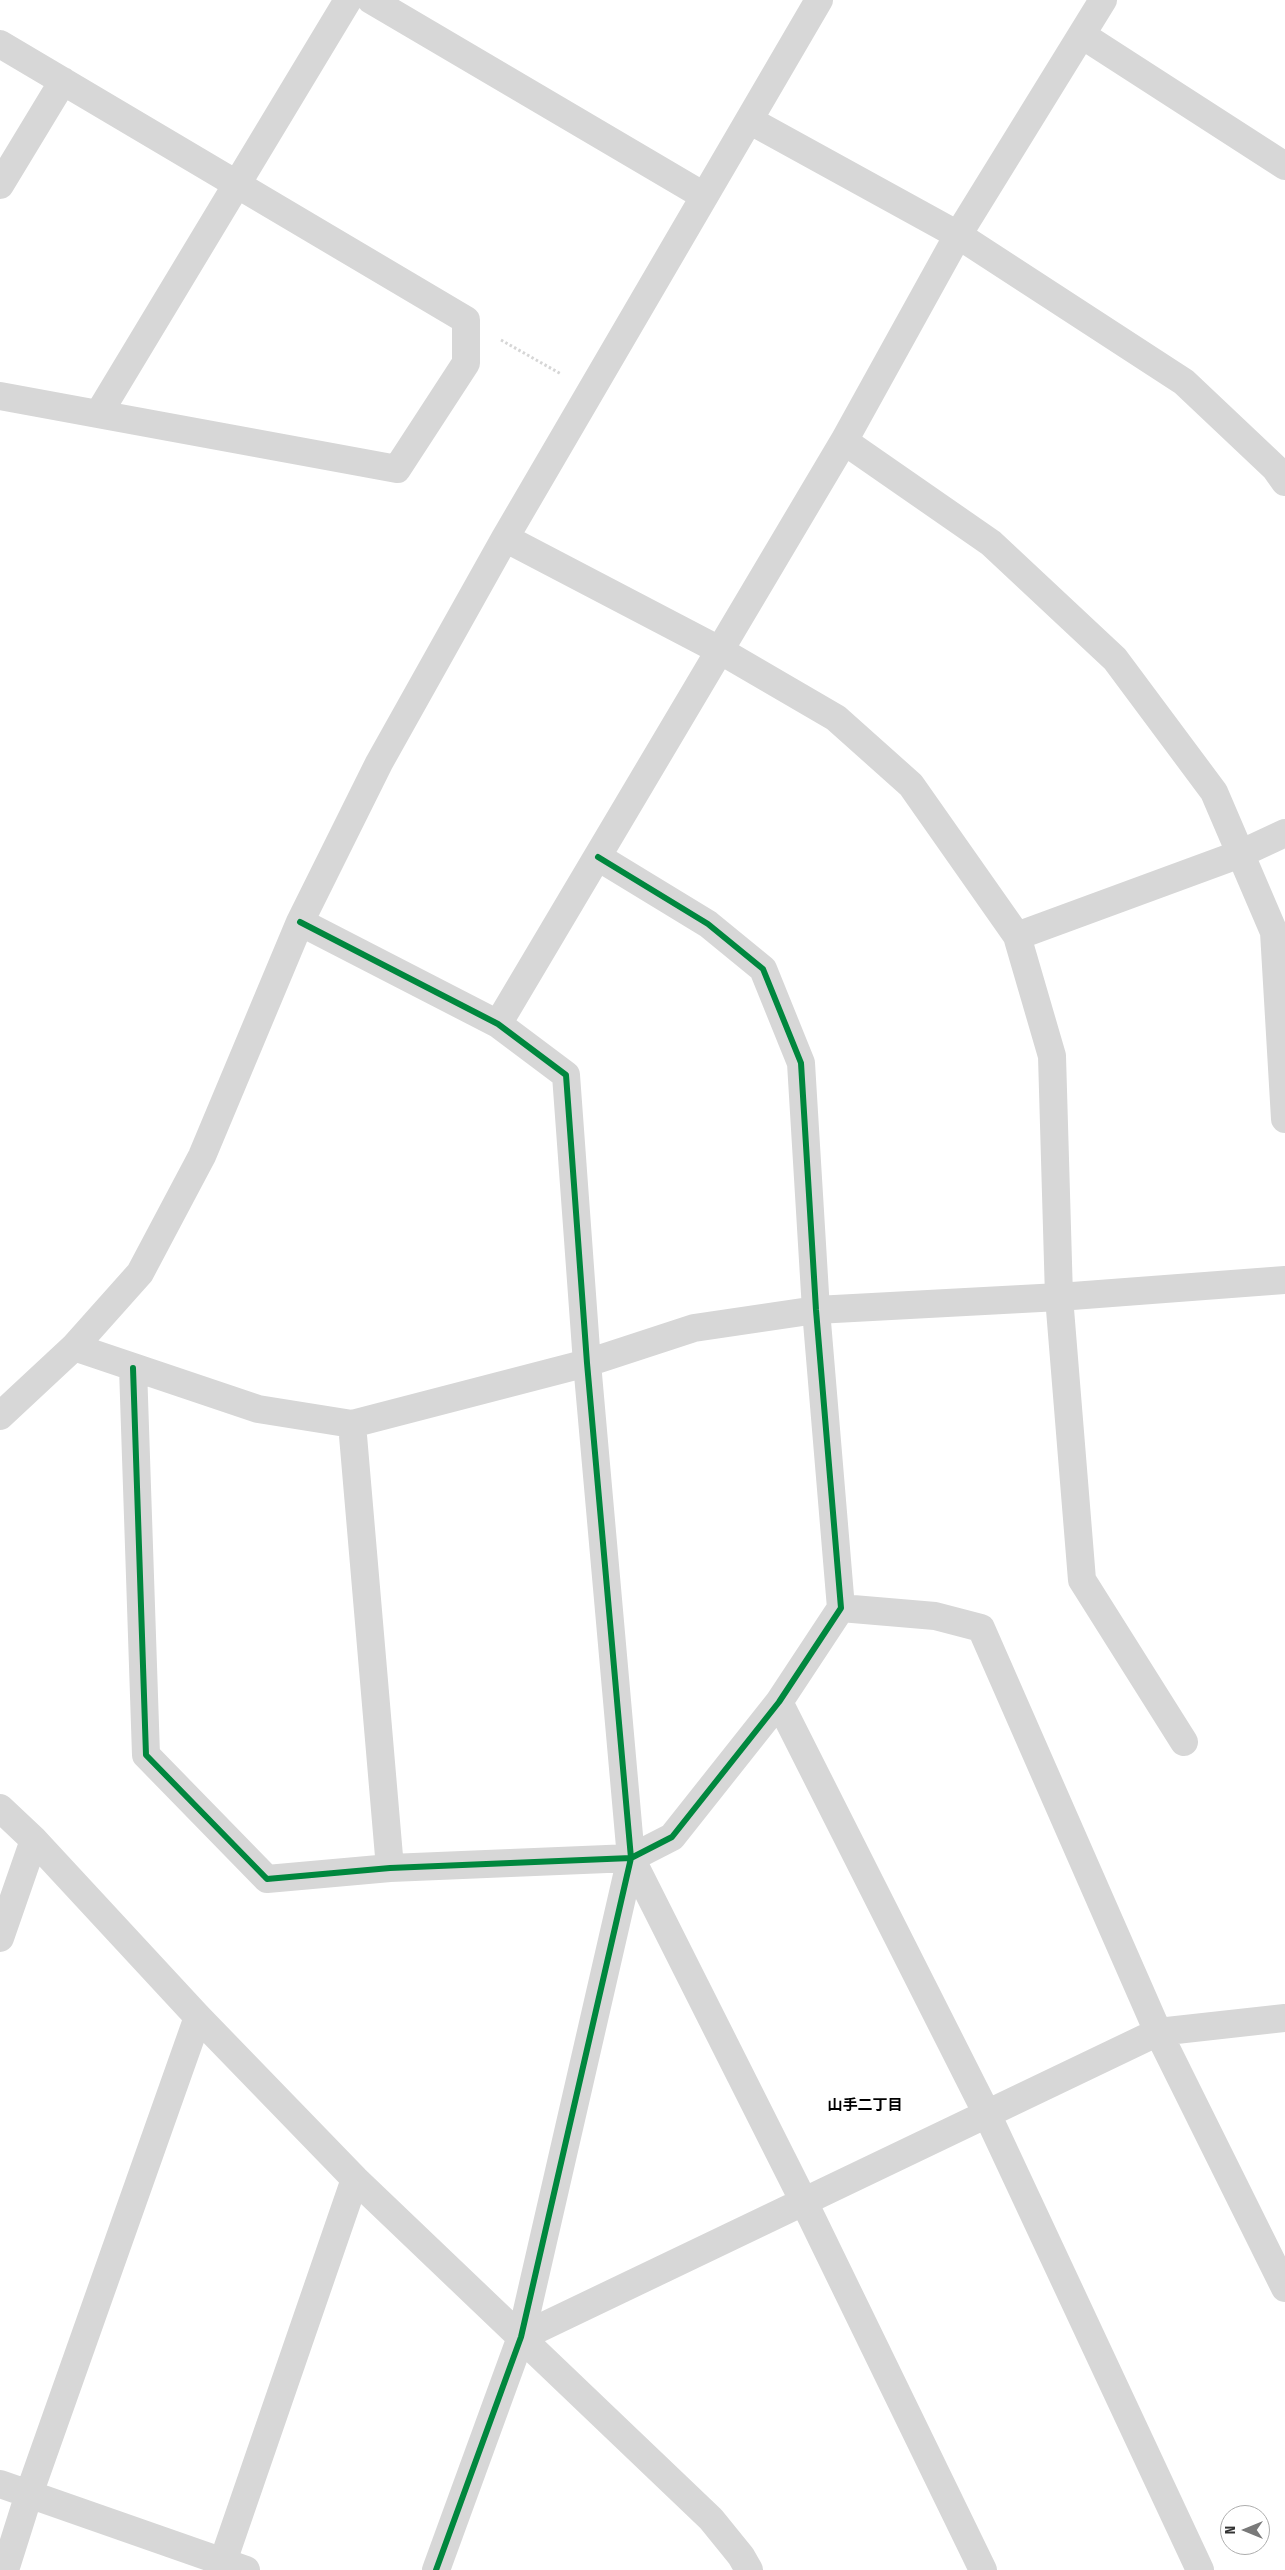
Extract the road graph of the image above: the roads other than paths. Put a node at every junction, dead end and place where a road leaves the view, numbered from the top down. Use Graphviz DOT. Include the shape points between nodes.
graph roads {
  1 [pos="348,0"];
  2 [pos="371,0"];
  3 [pos="819,0"];
  4 [pos="1103,0"];
  5 [pos="1082,35"];
  6 [pos="0,44"];
  7 [pos="63,81"];
  8 [pos="749,120"];
  9 [pos="1285,166"];
  10 [pos="237,183"];
  11 [pos="0,185"];
  12 [pos="704,196"];
  13 [pos="958,235"];
  14 [pos="0,396"];
  15 [pos="99,413"];
  16 [pos="844,441"];
  17 [pos="1285,482"];
  18 [pos="505,538"];
  19 [pos="721,651"];
  20 [pos="1285,833"];
  21 [pos="1240,854"];
  22 [pos="598,857"];
  23 [pos="300,922"];
  24 [pos="1017,936"];
  25 [pos="498,1024"];
  26 [pos="1285,1119"];
  27 [pos="1285,1280"];
  28 [pos="1060,1297"];
  29 [pos="816,1310"];
  30 [pos="74,1347"];
  31 [pos="587,1363"];
  32 [pos="133,1368"];
  33 [pos="0,1416"];
  34 [pos="352,1424"];
  35 [pos="841,1608"];
  36 [pos="779,1702"];
  37 [pos="1184,1742"];
  38 [pos="0,1808"];
  39 [pos="34,1840"];
  40 [pos="631,1858"];
  41 [pos="390,1868"];
  42 [pos="0,1938"];
  43 [pos="198,2016"];
  44 [pos="1285,2018"];
  45 [pos="1158,2032"];
  46 [pos="987,2114"];
  47 [pos="355,2179"];
  48 [pos="804,2202"];
  49 [pos="1285,2288"];
  50 [pos="521,2337"];
  51 [pos="0,2484"];
  52 [pos="29,2494"];
  53 [pos="230,2567"];
  54 [pos="5,2570"];
  55 [pos="436,2570"];
  56 [pos="749,2570"];
  57 [pos="983,2570"];
  58 [pos="1200,2570"];
  1 -- 10 [label="street"];
  2 -- 12 [label="street"];
  3 -- 8 [label="street"];
  4 -- 5 [label="street"];
  5 -- 9 [label="street"];
  5 -- 13 [label="street"];
  6 -- 7 [label="street"];
  7 -- 10 [label="street"];
  7 -- 11 [label="street"];
  8 -- 12 [label="street"];
  8 -- 13 [label="street"];
  10 -- 15 [label="street"];
  10 -- 15 [label="street" via="466,320 466,363 397,469"];
  12 -- 18 [label="street"];
  13 -- 16 [label="street"];
  13 -- 17 [label="street" via="1184,382 1275,468"];
  14 -- 15 [label="street"];
  16 -- 19 [label="street"];
  16 -- 21 [label="street" via="990,543 1115,659 1214,792"];
  18 -- 19 [label="street"];
  18 -- 23 [label="street" via="379,762"];
  19 -- 22 [label="street"];
  19 -- 24 [label="street" via="836,718 911,785"];
  20 -- 21 [label="street"];
  21 -- 24 [label="street"];
  21 -- 26 [label="street" via="1274,932"];
  22 -- 25 [label="street"];
  22 -- 29 [label="street" via="708,924 763,969 801,1063"];
  23 -- 25 [label="street"];
  23 -- 30 [label="street" via="202,1156 140,1273"];
  24 -- 28 [label="street" via="1052,1056"];
  25 -- 31 [label="street" via="566,1075"];
  27 -- 28 [label="street"];
  28 -- 29 [label="street"];
  28 -- 37 [label="street" via="1082,1580"];
  29 -- 31 [label="street" via="694,1328"];
  29 -- 35 [label="street"];
  30 -- 32 [label="street"];
  30 -- 33 [label="street"];
  31 -- 34 [label="street"];
  31 -- 40 [label="street"];
  32 -- 34 [label="street" via="258,1409"];
  32 -- 41 [label="street" via="146,1755 267,1879"];
  34 -- 41 [label="street"];
  35 -- 36 [label="street"];
  35 -- 45 [label="street" via="935,1616 981,1628"];
  36 -- 40 [label="street" via="672,1837"];
  36 -- 46 [label="street"];
  38 -- 39 [label="street"];
  39 -- 42 [label="street"];
  39 -- 43 [label="street"];
  40 -- 41 [label="street"];
  40 -- 48 [label="street"];
  40 -- 50 [label="street"];
  43 -- 47 [label="street"];
  43 -- 52 [label="street"];
  44 -- 45 [label="street"];
  45 -- 46 [label="street"];
  45 -- 49 [label="street"];
  46 -- 48 [label="street"];
  46 -- 58 [label="street"];
  47 -- 50 [label="street"];
  47 -- 53 [label="street"];
  48 -- 50 [label="street"];
  48 -- 57 [label="street"];
  50 -- 55 [label="street"];
  50 -- 56 [label="street" via="711,2519"];
  51 -- 52 [label="street"];
  52 -- 53 [label="street"];
  52 -- 54 [label="street"];
}
